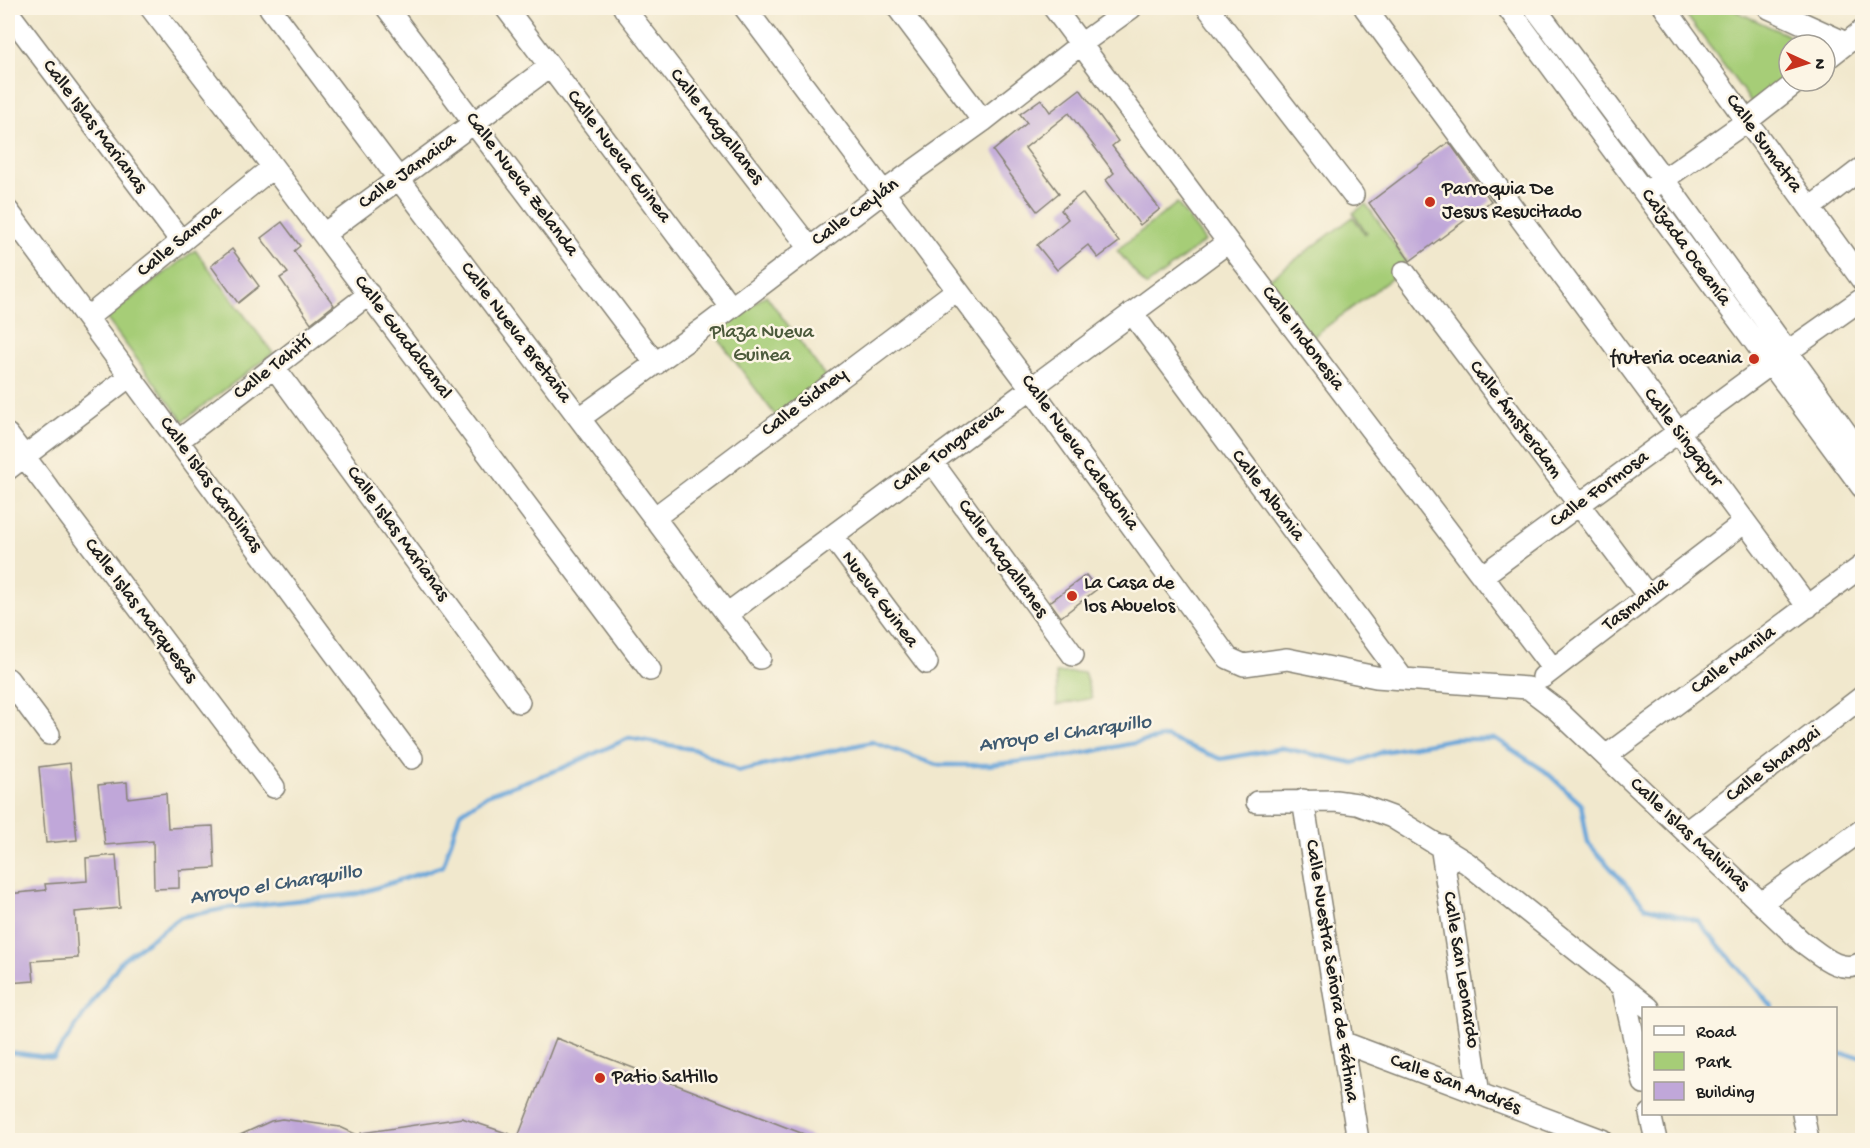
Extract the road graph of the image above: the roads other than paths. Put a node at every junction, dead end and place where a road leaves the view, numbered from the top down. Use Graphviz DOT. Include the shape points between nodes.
graph roads {
  1 [pos="151,8"];
  2 [pos="270,8"];
  3 [pos="387,8"];
  4 [pos="506,8"];
  5 [pos="624,8"];
  6 [pos="745,8"];
  7 [pos="898,8"];
  8 [pos="1054,8"];
  9 [pos="1131,8"];
  10 [pos="1208,8"];
  11 [pos="1365,8"];
  12 [pos="1509,8"];
  13 [pos="1535,8"];
  14 [pos="1665,8"];
  15 [pos="1769,8"];
  16 [pos="8,12"];
  17 [pos="1854,37"];
  18 [pos="1081,44"];
  19 [pos="1837,50"];
  20 [pos="549,67"];
  21 [pos="1783,93"];
  22 [pos="983,121"];
  23 [pos="1747,121"];
  24 [pos="475,123"];
  25 [pos="273,167"];
  26 [pos="1863,168"];
  27 [pos="399,179"];
  28 [pos="1664,180"];
  29 [pos="885,191"];
  30 [pos="1645,194"];
  31 [pos="1353,195"];
  32 [pos="1810,208"];
  33 [pos="8,211"];
  34 [pos="324,234"];
  35 [pos="181,241"];
  36 [pos="1228,242"];
  37 [pos="809,247"];
  38 [pos="1404,272"];
  39 [pos="1863,280"];
  40 [pos="957,290"];
  41 [pos="369,294"];
  42 [pos="1863,299"];
  43 [pos="731,307"];
  44 [pos="1132,313"];
  45 [pos="87,318"];
  46 [pos="1779,358"];
  47 [pos="656,364"];
  48 [pos="274,367"];
  49 [pos="130,376"];
  50 [pos="1031,388"];
  51 [pos="580,418"];
  52 [pos="1678,433"];
  53 [pos="8,435"];
  54 [pos="178,441"];
  55 [pos="1859,442"];
  56 [pos="932,462"];
  57 [pos="16,463"];
  58 [pos="1863,487"];
  59 [pos="1580,505"];
  60 [pos="654,518"];
  61 [pos="1745,522"];
  62 [pos="832,536"];
  63 [pos="1863,566"];
  64 [pos="1482,576"];
  65 [pos="1648,596"];
  66 [pos="1808,607"];
  67 [pos="728,614"];
  68 [pos="1073,655"];
  69 [pos="760,658"];
  70 [pos="927,663"];
  71 [pos="1552,669"];
  72 [pos="650,670"];
  73 [pos="8,679"];
  74 [pos="1403,679"];
  75 [pos="1528,688"];
  76 [pos="1863,697"];
  77 [pos="519,702"];
  78 [pos="49,734"];
  79 [pos="1606,756"];
  80 [pos="412,758"];
  81 [pos="274,787"];
  82 [pos="1303,801"];
  83 [pos="1257,802"];
  84 [pos="1863,830"];
  85 [pos="1686,832"];
  86 [pos="1441,845"];
  87 [pos="1761,903"];
  88 [pos="1859,964"];
  89 [pos="1623,989"];
  90 [pos="1648,1007"];
  91 [pos="1342,1042"];
  92 [pos="1642,1074"];
  93 [pos="1479,1094"];
  94 [pos="1650,1115"];
  95 [pos="1803,1115"];
  96 [pos="1358,1140"];
  97 [pos="1602,1140"];
  98 [pos="1656,1140"];
  99 [pos="1808,1140"];
  1 -- 25 [label="street, Calle Guadalcanal"];
  2 -- 27 [label="street, Calle Nueva Bretaña"];
  3 -- 24 [label="street, Calle Nueva Zelanda"];
  4 -- 20 [label="street, Calle Nueva Guinea"];
  5 -- 37 [label="street, Calle Magallanes"];
  6 -- 29 [label="street, Calle Nueva Caledonia"];
  7 -- 22 [label="street"];
  8 -- 18 [label="street, Calle Indonesia"];
  9 -- 18 [label="street, Calle Ceylán"];
  10 -- 31 [label="street"];
  11 -- 52 [label="street, Calle Singapur"];
  12 -- 30 [label="street, Calzada Oceanía"];
  13 -- 28 [label="street, Calzada Oceanía"];
  14 -- 23 [label="street, Calle Sumatra"];
  15 -- 17 [label="street"];
  16 -- 35 [label="street, Calle Islas Marianas"];
  17 -- 19 [label="street"];
  18 -- 22 [label="street, Calle Ceylán"];
  18 -- 36 [label="street, Calle Indonesia"];
  20 -- 24 [label="street, Calle Jamaica"];
  20 -- 43 [label="street, Calle Nueva Guinea"];
  21 -- 23 [label="street"];
  22 -- 29 [label="street, Calle Ceylán"];
  23 -- 28 [label="street"];
  23 -- 32 [label="street, Calle Sumatra"];
  24 -- 27 [label="street, Calle Jamaica"];
  24 -- 47 [label="street, Calle Nueva Zelanda"];
  25 -- 34 [label="street, Calle Guadalcanal"];
  25 -- 35 [label="street, Calle Samoa"];
  26 -- 32 [label="street"];
  27 -- 34 [label="street, Calle Jamaica"];
  27 -- 51 [label="street, Calle Nueva Bretaña"];
  28 -- 30 [label="street"];
  28 -- 46 [label="street, Calzada Oceanía"];
  29 -- 37 [label="street, Calle Ceylán"];
  29 -- 40 [label="street, Calle Nueva Caledonia"];
  30 -- 46 [label="street, Calzada Oceanía"];
  32 -- 39 [label="street, Calle Sumatra"];
  33 -- 45 [label="street, Calle Islas Carolinas"];
  34 -- 41 [label="street, Calle Guadalcanal"];
  35 -- 45 [label="street, Calle Samoa"];
  36 -- 44 [label="street, Calle Tongareva"];
  36 -- 64 [label="street, Calle Indonesia"];
  37 -- 43 [label="street, Calle Ceylán"];
  38 -- 59 [label="street, Calle Ámsterdam"];
  40 -- 50 [label="street, Calle Nueva Caledonia"];
  40 -- 60 [label="street, Calle Sidney"];
  41 -- 48 [label="street, Calle Tahití"];
  41 -- 72 [label="street, Calle Guadalcanal"];
  42 -- 46 [label="street, Calle Formosa"];
  43 -- 47 [label="street, Calle Ceylán"];
  44 -- 50 [label="street, Calle Tongareva"];
  44 -- 74 [label="street, Calle Albania"];
  45 -- 49 [label="street, Calle Islas Carolinas"];
  46 -- 52 [label="street, Calle Formosa"];
  46 -- 55 [label="street, Calzada Oceanía"];
  46 -- 58 [label="street, Calzada Oceanía"];
  47 -- 51 [label="street, Calle Ceylán"];
  48 -- 54 [label="street, Calle Tahití"];
  48 -- 77 [label="street, Calle Islas Marianas"];
  49 -- 54 [label="street, Calle Islas Carolinas"];
  49 -- 57 [label="street"];
  50 -- 56 [label="street, Calle Tongareva"];
  50 -- 74 [label="street, Calle Nueva Caledonia" via="1228,658 1244,665 1287,659"];
  51 -- 60 [label="street, Calle Nueva Bretaña"];
  52 -- 59 [label="street, Calle Formosa"];
  52 -- 61 [label="street, Calle Singapur"];
  53 -- 57 [label="street, Calle Islas Marquesas"];
  54 -- 80 [label="street, Calle Islas Carolinas"];
  56 -- 62 [label="street, Calle Tongareva"];
  56 -- 68 [label="street, Calle Magallanes"];
  57 -- 81 [label="street, Calle Islas Marquesas"];
  59 -- 64 [label="street, Calle Formosa"];
  59 -- 65 [label="street, Calle Ámsterdam"];
  60 -- 67 [label="street, Calle Nueva Bretaña"];
  61 -- 65 [label="street, Tasmania"];
  61 -- 66 [label="street, Calle Singapur"];
  62 -- 67 [label="street, Calle Tongareva"];
  62 -- 70 [label="street, Nueva Guinea"];
  63 -- 66 [label="street, Calle Manila"];
  64 -- 71 [label="street, Calle Indonesia"];
  65 -- 71 [label="street, Tasmania"];
  66 -- 79 [label="street, Calle Manila"];
  67 -- 69 [label="street, Calle Nueva Bretaña"];
  71 -- 75 [label="street, Tasmania"];
  73 -- 78 [label="street"];
  74 -- 75 [label="street, Calle Nueva Caledonia"];
  75 -- 79 [label="street, Calle Islas Malvinas"];
  76 -- 85 [label="street, Calle Shangai"];
  79 -- 85 [label="street, Calle Islas Malvinas"];
  82 -- 83 [label="street"];
  82 -- 86 [label="street" via="1335,801 1375,809"];
  82 -- 91 [label="street, Calle Nuestra Señora de Fátima"];
  84 -- 87 [label="street"];
  85 -- 87 [label="street, Calle Islas Malvinas"];
  86 -- 89 [label="street"];
  86 -- 93 [label="street, Calle San Leonardo"];
  87 -- 88 [label="street, Calle Islas Malvinas" via="1832,964 1848,968"];
  89 -- 90 [label="street"];
  89 -- 92 [label="street"];
  91 -- 93 [label="street, Calle San Andrés"];
  91 -- 96 [label="street, Calle Nuestra Señora de Fátima"];
  93 -- 97 [label="street, Calle San Andrés"];
  94 -- 98 [label="street"];
  95 -- 99 [label="street"];
}
